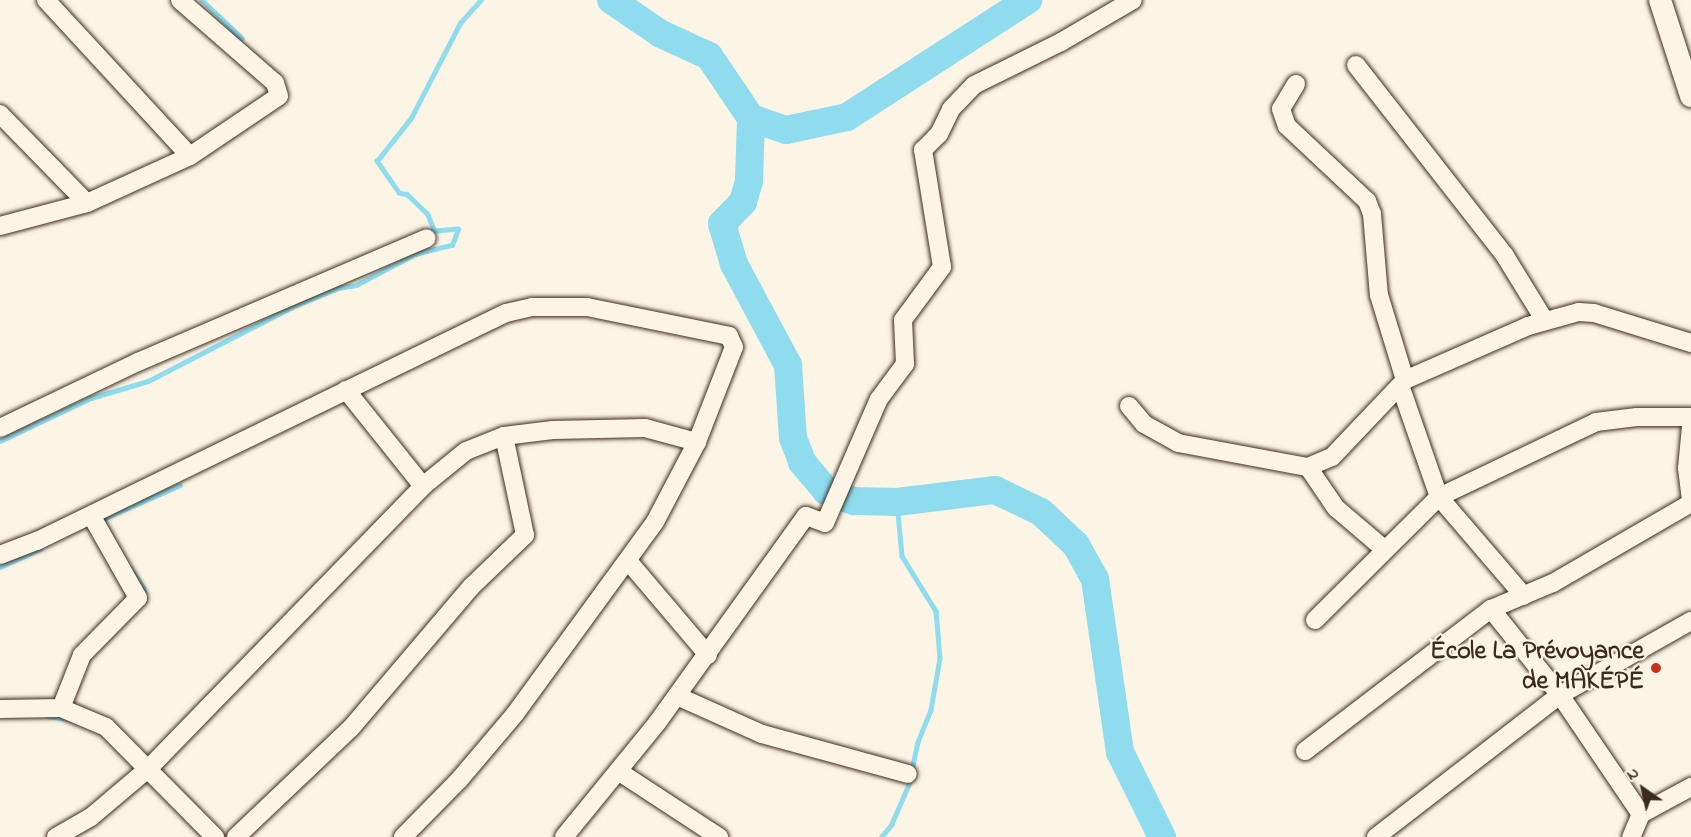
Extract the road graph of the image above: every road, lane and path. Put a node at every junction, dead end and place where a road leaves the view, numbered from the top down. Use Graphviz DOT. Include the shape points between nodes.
graph roads {
  1 [pos="45,0"];
  2 [pos="180,0"];
  3 [pos="1133,0"];
  4 [pos="1660,0"];
  5 [pos="1356,65"];
  6 [pos="1296,84"];
  7 [pos="1691,96"];
  8 [pos="0,114"];
  9 [pos="190,156"];
  10 [pos="87,203"];
  11 [pos="0,226"];
  12 [pos="427,238"];
  13 [pos="1545,321"];
  14 [pos="1691,343"];
  15 [pos="1403,385"];
  16 [pos="346,390"];
  17 [pos="1129,406"];
  18 [pos="1691,417"];
  19 [pos="1691,426"];
  20 [pos="0,428"];
  21 [pos="504,436"];
  22 [pos="698,442"];
  23 [pos="1308,467"];
  24 [pos="1689,468"];
  25 [pos="423,486"];
  26 [pos="1439,497"];
  27 [pos="1691,503"];
  28 [pos="91,515"];
  29 [pos="1384,549"];
  30 [pos="0,555"];
  31 [pos="629,562"];
  32 [pos="1524,596"];
  33 [pos="1491,609"];
  34 [pos="1316,620"];
  35 [pos="1691,621"];
  36 [pos="708,655"];
  37 [pos="1560,695"];
  38 [pos="677,696"];
  39 [pos="61,708"];
  40 [pos="0,709"];
  41 [pos="1305,751"];
  42 [pos="149,768"];
  43 [pos="618,771"];
  44 [pos="908,774"];
  45 [pos="1691,787"];
  46 [pos="1641,814"];
  47 [pos="56,837"];
  48 [pos="215,837"];
  49 [pos="236,837"];
  50 [pos="403,837"];
  51 [pos="564,837"];
  52 [pos="719,837"];
  53 [pos="1376,837"];
  54 [pos="1631,837"];
  1 -- 9 [label="street"];
  2 -- 9 [label="street" via="275,82 279,91 270,102"];
  3 -- 36 [label="street" via="1061,42 974,85 951,109 939,134 923,150 942,267 903,320 905,364 879,399 825,523 806,516"];
  4 -- 7 [label="street"];
  5 -- 13 [label="street" via="1505,256"];
  6 -- 15 [label="street" via="1281,109 1287,126 1367,201 1372,214 1379,295"];
  8 -- 10 [label="street"];
  9 -- 10 [label="street"];
  10 -- 11 [label="street"];
  12 -- 20 [label="street" via="138,362"];
  13 -- 14 [label="street" via="1579,312 1594,313"];
  13 -- 15 [label="street"];
  15 -- 23 [label="street" via="1332,456"];
  15 -- 26 [label="street"];
  16 -- 22 [label="street" via="506,313 532,307 586,307 732,339 734,348"];
  16 -- 25 [label="street"];
  16 -- 28 [label="street"];
  17 -- 23 [label="street" via="1144,424 1178,443"];
  18 -- 26 [label="street" via="1596,422"];
  19 -- 24 [label="street"];
  21 -- 22 [label="street" via="553,430 645,428"];
  21 -- 25 [label="street" via="466,451"];
  21 -- 49 [label="street" via="525,535 471,587 359,720"];
  22 -- 31 [label="street" via="674,490"];
  23 -- 29 [label="street" via="1336,508"];
  24 -- 27 [label="street"];
  25 -- 42 [label="street"];
  26 -- 29 [label="street"];
  26 -- 32 [label="street"];
  27 -- 32 [label="street"];
  28 -- 30 [label="street"];
  28 -- 39 [label="street" via="138,598 82,654"];
  29 -- 34 [label="street"];
  31 -- 36 [label="street"];
  31 -- 50 [label="street" via="487,748"];
  32 -- 33 [label="street"];
  33 -- 37 [label="street"];
  33 -- 41 [label="street"];
  35 -- 37 [label="street"];
  36 -- 38 [label="street"];
  37 -- 46 [label="street"];
  37 -- 53 [label="street"];
  38 -- 43 [label="street"];
  38 -- 44 [label="street" via="762,734"];
  39 -- 40 [label="street"];
  39 -- 42 [label="street" via="106,727"];
  42 -- 47 [label="street" via="91,817"];
  42 -- 48 [label="street"];
  43 -- 51 [label="street"];
  43 -- 52 [label="street"];
  45 -- 46 [label="street"];
  46 -- 54 [label="street"];
}
